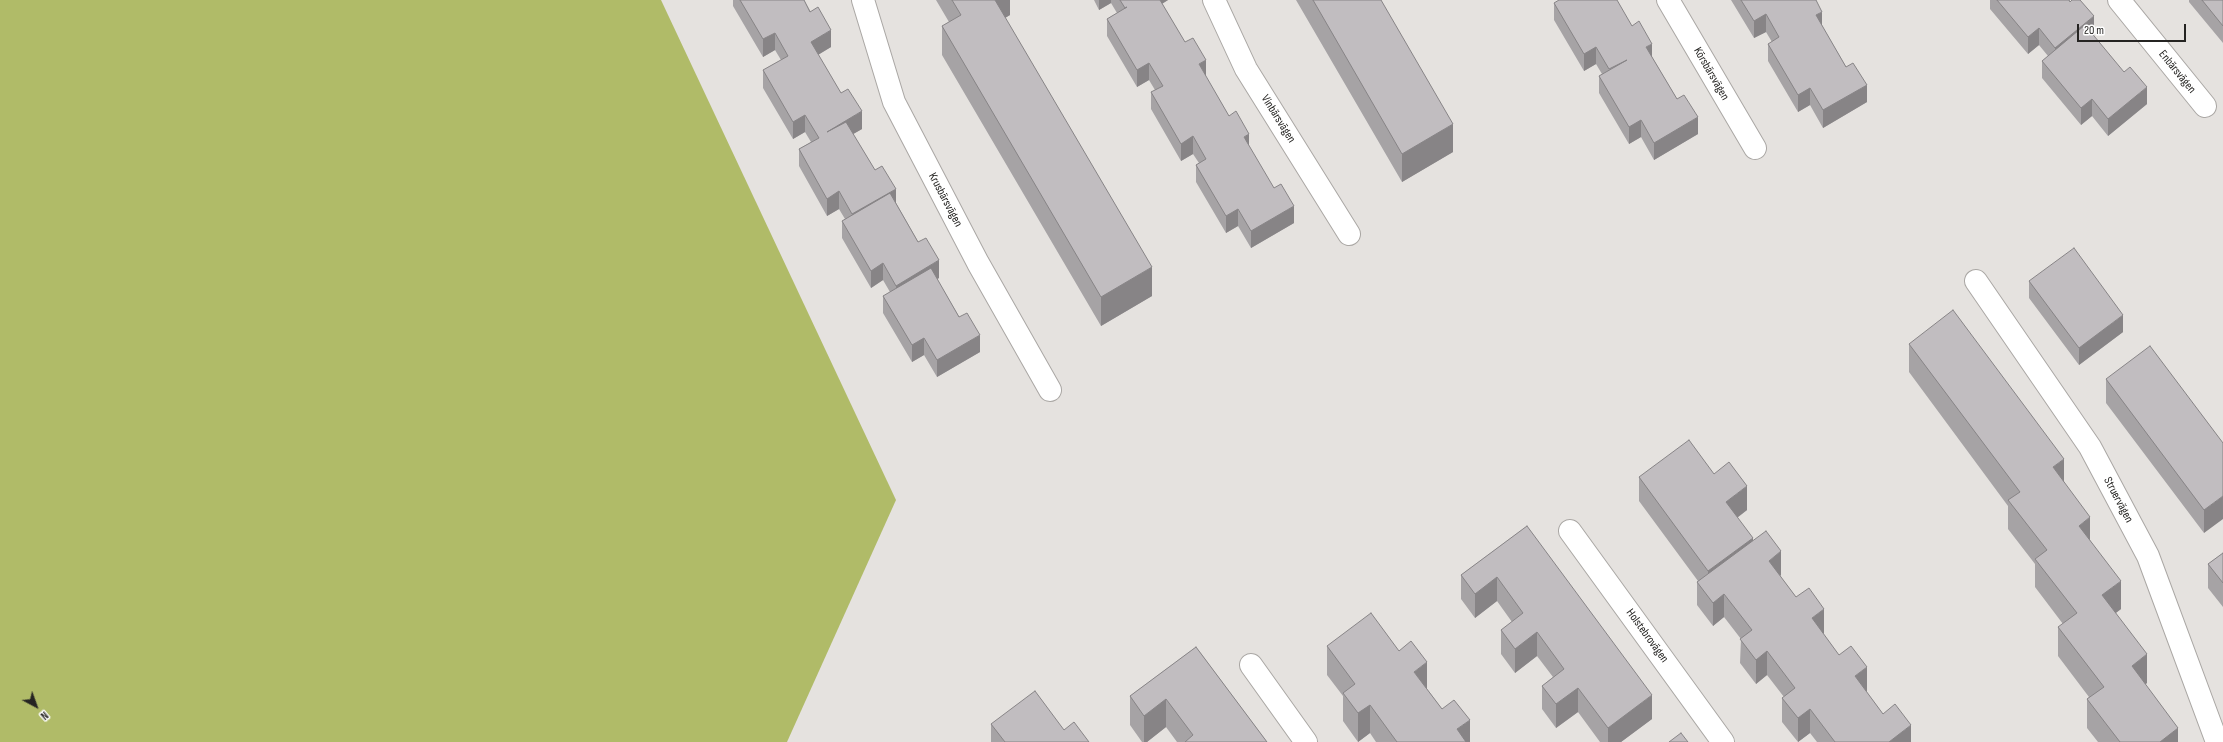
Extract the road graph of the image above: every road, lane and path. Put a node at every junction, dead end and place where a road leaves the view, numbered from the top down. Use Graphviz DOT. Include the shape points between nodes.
graph roads {
  1 [pos="863,0"];
  2 [pos="1214,0"];
  3 [pos="1668,0"];
  4 [pos="2118,0"];
  5 [pos="2206,106"];
  6 [pos="1755,148"];
  7 [pos="1349,234"];
  8 [pos="1976,281"];
  9 [pos="1050,390"];
  10 [pos="1570,531"];
  11 [pos="1251,665"];
  12 [pos="1306,742"];
  13 [pos="1723,742"];
  14 [pos="2217,742"];
  1 -- 9 [label="street, Krusbärsvägen" via="894,102 978,263"];
  2 -- 7 [label="street, Vinbärsvägen" via="1246,69"];
  3 -- 6 [label="street, Körsbärsvägen"];
  4 -- 5 [label="street, Enbärsvägen"];
  8 -- 14 [label="street, Struervägen" via="2090,447 2148,556"];
  10 -- 13 [label="street, Holstebrovägen"];
  11 -- 12 [label="street"];
}
